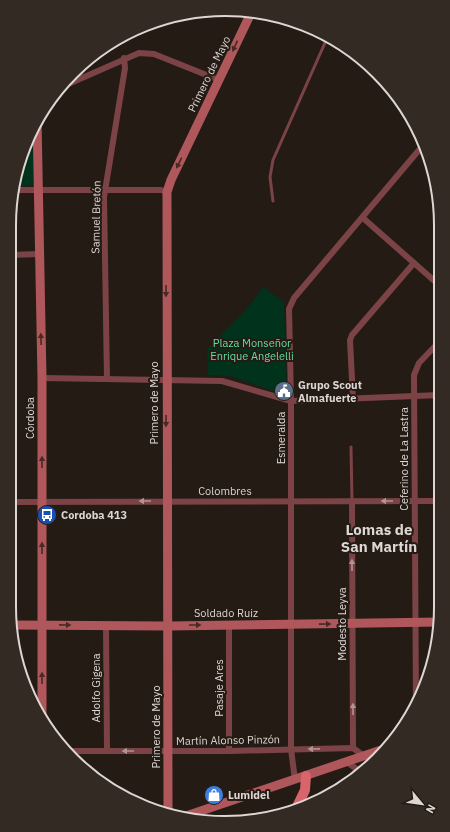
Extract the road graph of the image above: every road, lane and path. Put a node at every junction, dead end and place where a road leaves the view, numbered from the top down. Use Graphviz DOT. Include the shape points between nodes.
graph roads {
  1 [pos="249,18"];
  2 [pos="325,42"];
  3 [pos="124,58"];
  4 [pos="219,80"];
  5 [pos="73,82"];
  6 [pos="37,134"];
  7 [pos="420,150"];
  8 [pos="19,190"];
  9 [pos="39,190"];
  10 [pos="105,190"];
  11 [pos="167,192"];
  12 [pos="272,201"];
  13 [pos="363,218"];
  14 [pos="39,254"];
  15 [pos="16,255"];
  16 [pos="414,263"];
  17 [pos="434,280"];
  18 [pos="434,348"];
  19 [pos="42,378"];
  20 [pos="107,379"];
  21 [pos="166,380"];
  22 [pos="434,395"];
  23 [pos="414,397"];
  24 [pos="353,399"];
  25 [pos="291,401"];
  26 [pos="351,447"];
  27 [pos="42,501"];
  28 [pos="167,501"];
  29 [pos="290,501"];
  30 [pos="352,501"];
  31 [pos="414,501"];
  32 [pos="434,501"];
  33 [pos="16,502"];
  34 [pos="414,622"];
  35 [pos="434,622"];
  36 [pos="352,624"];
  37 [pos="17,625"];
  38 [pos="42,625"];
  39 [pos="229,625"];
  40 [pos="291,625"];
  41 [pos="106,626"];
  42 [pos="168,626"];
  43 [pos="416,692"];
  44 [pos="42,708"];
  45 [pos="353,748"];
  46 [pos="291,749"];
  47 [pos="73,751"];
  48 [pos="106,751"];
  49 [pos="168,751"];
  50 [pos="229,751"];
  51 [pos="376,752"];
  52 [pos="364,756"];
  53 [pos="347,762"];
  54 [pos="357,769"];
  55 [pos="306,776"];
  56 [pos="295,780"];
  57 [pos="299,802"];
  58 [pos="168,808"];
  59 [pos="194,813"];
  1 -- 4 [label="main road, Primero de Mayo, one-way"];
  2 -- 12 [label="lane" via="273,160 270,177"];
  3 -- 4 [label="street" via="139,53 154,54"];
  3 -- 5 [label="street"];
  3 -- 10 [label="street, Samuel Bretón" via="125,68"];
  4 -- 11 [label="main road, Primero de Mayo, one-way"];
  6 -- 9 [label="main road, Córdoba"];
  7 -- 13 [label="street, Esmeralda"];
  8 -- 9 [label="street"];
  9 -- 10 [label="street"];
  9 -- 14 [label="main road, Córdoba"];
  10 -- 11 [label="street"];
  10 -- 20 [label="street, Samuel Bretón"];
  11 -- 21 [label="main road, Primero de Mayo, one-way"];
  13 -- 16 [label="street"];
  13 -- 25 [label="street, Esmeralda" via="294,298 289,309"];
  14 -- 15 [label="street"];
  19 -- 14 [label="main road, Córdoba, one-way"];
  16 -- 17 [label="street"];
  16 -- 24 [label="street" via="352,335"];
  18 -- 23 [label="street, Ceferino de La Lastra" via="416,369"];
  19 -- 20 [label="street"];
  27 -- 19 [label="main road, Córdoba, one-way"];
  20 -- 21 [label="street"];
  21 -- 25 [label="street" via="229,382"];
  21 -- 28 [label="main road, Primero de Mayo, one-way"];
  22 -- 23 [label="street"];
  23 -- 24 [label="street"];
  23 -- 31 [label="street, Ceferino de La Lastra"];
  24 -- 25 [label="street"];
  25 -- 29 [label="street, Esmeralda"];
  26 -- 30 [label="lane"];
  28 -- 27 [label="street, Colombres, one-way"];
  27 -- 33 [label="street, Colombres"];
  38 -- 27 [label="main road, Córdoba, one-way"];
  28 -- 29 [label="street, Colombres"];
  28 -- 42 [label="main road, Primero de Mayo"];
  29 -- 30 [label="street, Colombres"];
  29 -- 40 [label="street, Esmeralda"];
  31 -- 30 [label="street, Colombres, one-way"];
  36 -- 30 [label="street, Modesto Leyva, one-way"];
  31 -- 32 [label="street, Colombres"];
  31 -- 34 [label="street, Ceferino de La Lastra"];
  34 -- 35 [label="main road, Soldado Ruiz"];
  34 -- 36 [label="main road, Soldado Ruiz"];
  34 -- 43 [label="street, Ceferino de La Lastra"];
  40 -- 36 [label="main road, Soldado Ruiz, one-way"];
  45 -- 36 [label="street, Modesto Leyva, one-way"];
  37 -- 38 [label="main road, Soldado Ruiz"];
  38 -- 41 [label="main road, Soldado Ruiz, one-way"];
  44 -- 38 [label="main road, Córdoba, one-way"];
  39 -- 40 [label="main road, Soldado Ruiz"];
  42 -- 39 [label="main road, Soldado Ruiz, one-way"];
  39 -- 50 [label="street, Pasaje Ares"];
  40 -- 46 [label="street, Esmeralda"];
  41 -- 42 [label="main road, Soldado Ruiz"];
  41 -- 48 [label="street, Adolfo Gigena"];
  42 -- 49 [label="main road, Primero de Mayo"];
  45 -- 46 [label="street, Martín Alonso Pinzón, one-way"];
  45 -- 52 [label="street"];
  46 -- 50 [label="street, Martín Alonso Pinzón"];
  46 -- 56 [label="street, Esmeralda"];
  47 -- 48 [label="street, Martín Alonso Pinzón"];
  49 -- 48 [label="street, Martín Alonso Pinzón, one-way"];
  49 -- 50 [label="street, Martín Alonso Pinzón"];
  49 -- 58 [label="main road, Primero de Mayo"];
  51 -- 52 [label="main road"];
  52 -- 53 [label="main road"];
  53 -- 54 [label="street"];
  53 -- 55 [label="main road"];
  55 -- 56 [label="main road"];
  55 -- 57 [label="main road" via="305,790"];
  56 -- 59 [label="main road"];
}
